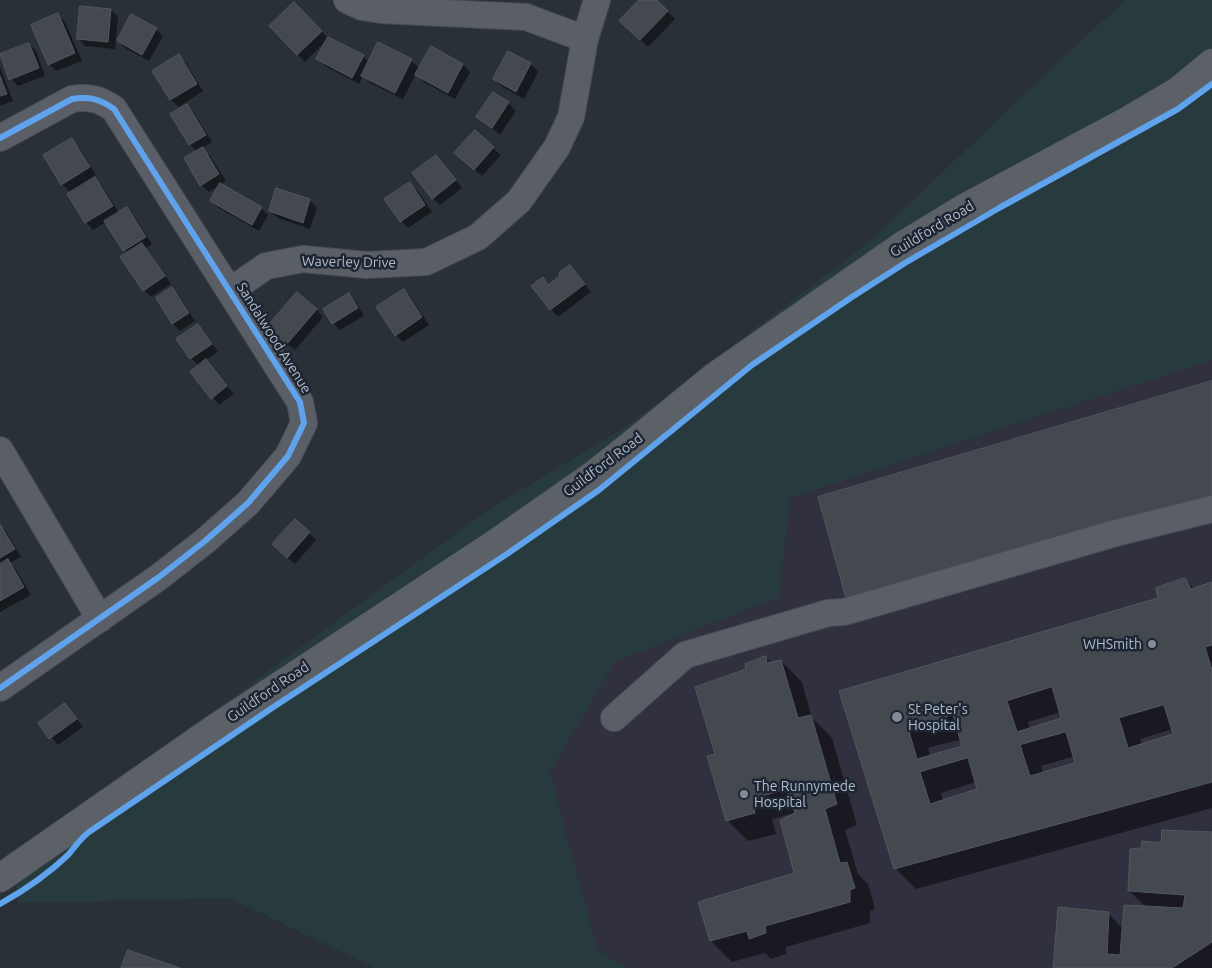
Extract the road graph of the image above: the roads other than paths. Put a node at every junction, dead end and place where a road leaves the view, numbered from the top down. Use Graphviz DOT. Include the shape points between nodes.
graph roads {
  1 [pos="346,0"];
  2 [pos="596,0"];
  3 [pos="585,39"];
  4 [pos="1212,63"];
  5 [pos="0,138"];
  6 [pos="230,291"];
  7 [pos="0,450"];
  8 [pos="1212,508"];
  9 [pos="100,619"];
  10 [pos="0,688"];
  11 [pos="614,718"];
  12 [pos="0,878"];
  1 -- 3 [label="street" via="376,10 526,17"];
  2 -- 3 [label="street, Waverley Drive"];
  3 -- 6 [label="street, Waverley Drive" via="571,117 558,147 519,201 478,237 426,262 366,265 303,259 266,266"];
  4 -- 12 [label="main road, Guildford Road" via="1178,91 966,207 902,246 714,377 592,476 214,729"];
  5 -- 6 [label="street, Sandalwood Avenue" via="72,99 84,97 105,102 122,119"];
  6 -- 9 [label="street, Sandalwood Avenue" via="300,402 304,423 288,456 248,503 205,541"];
  7 -- 9 [label="street"];
  8 -- 11 [label="street" via="685,655"];
  9 -- 10 [label="street, Sandalwood Avenue"];
}
